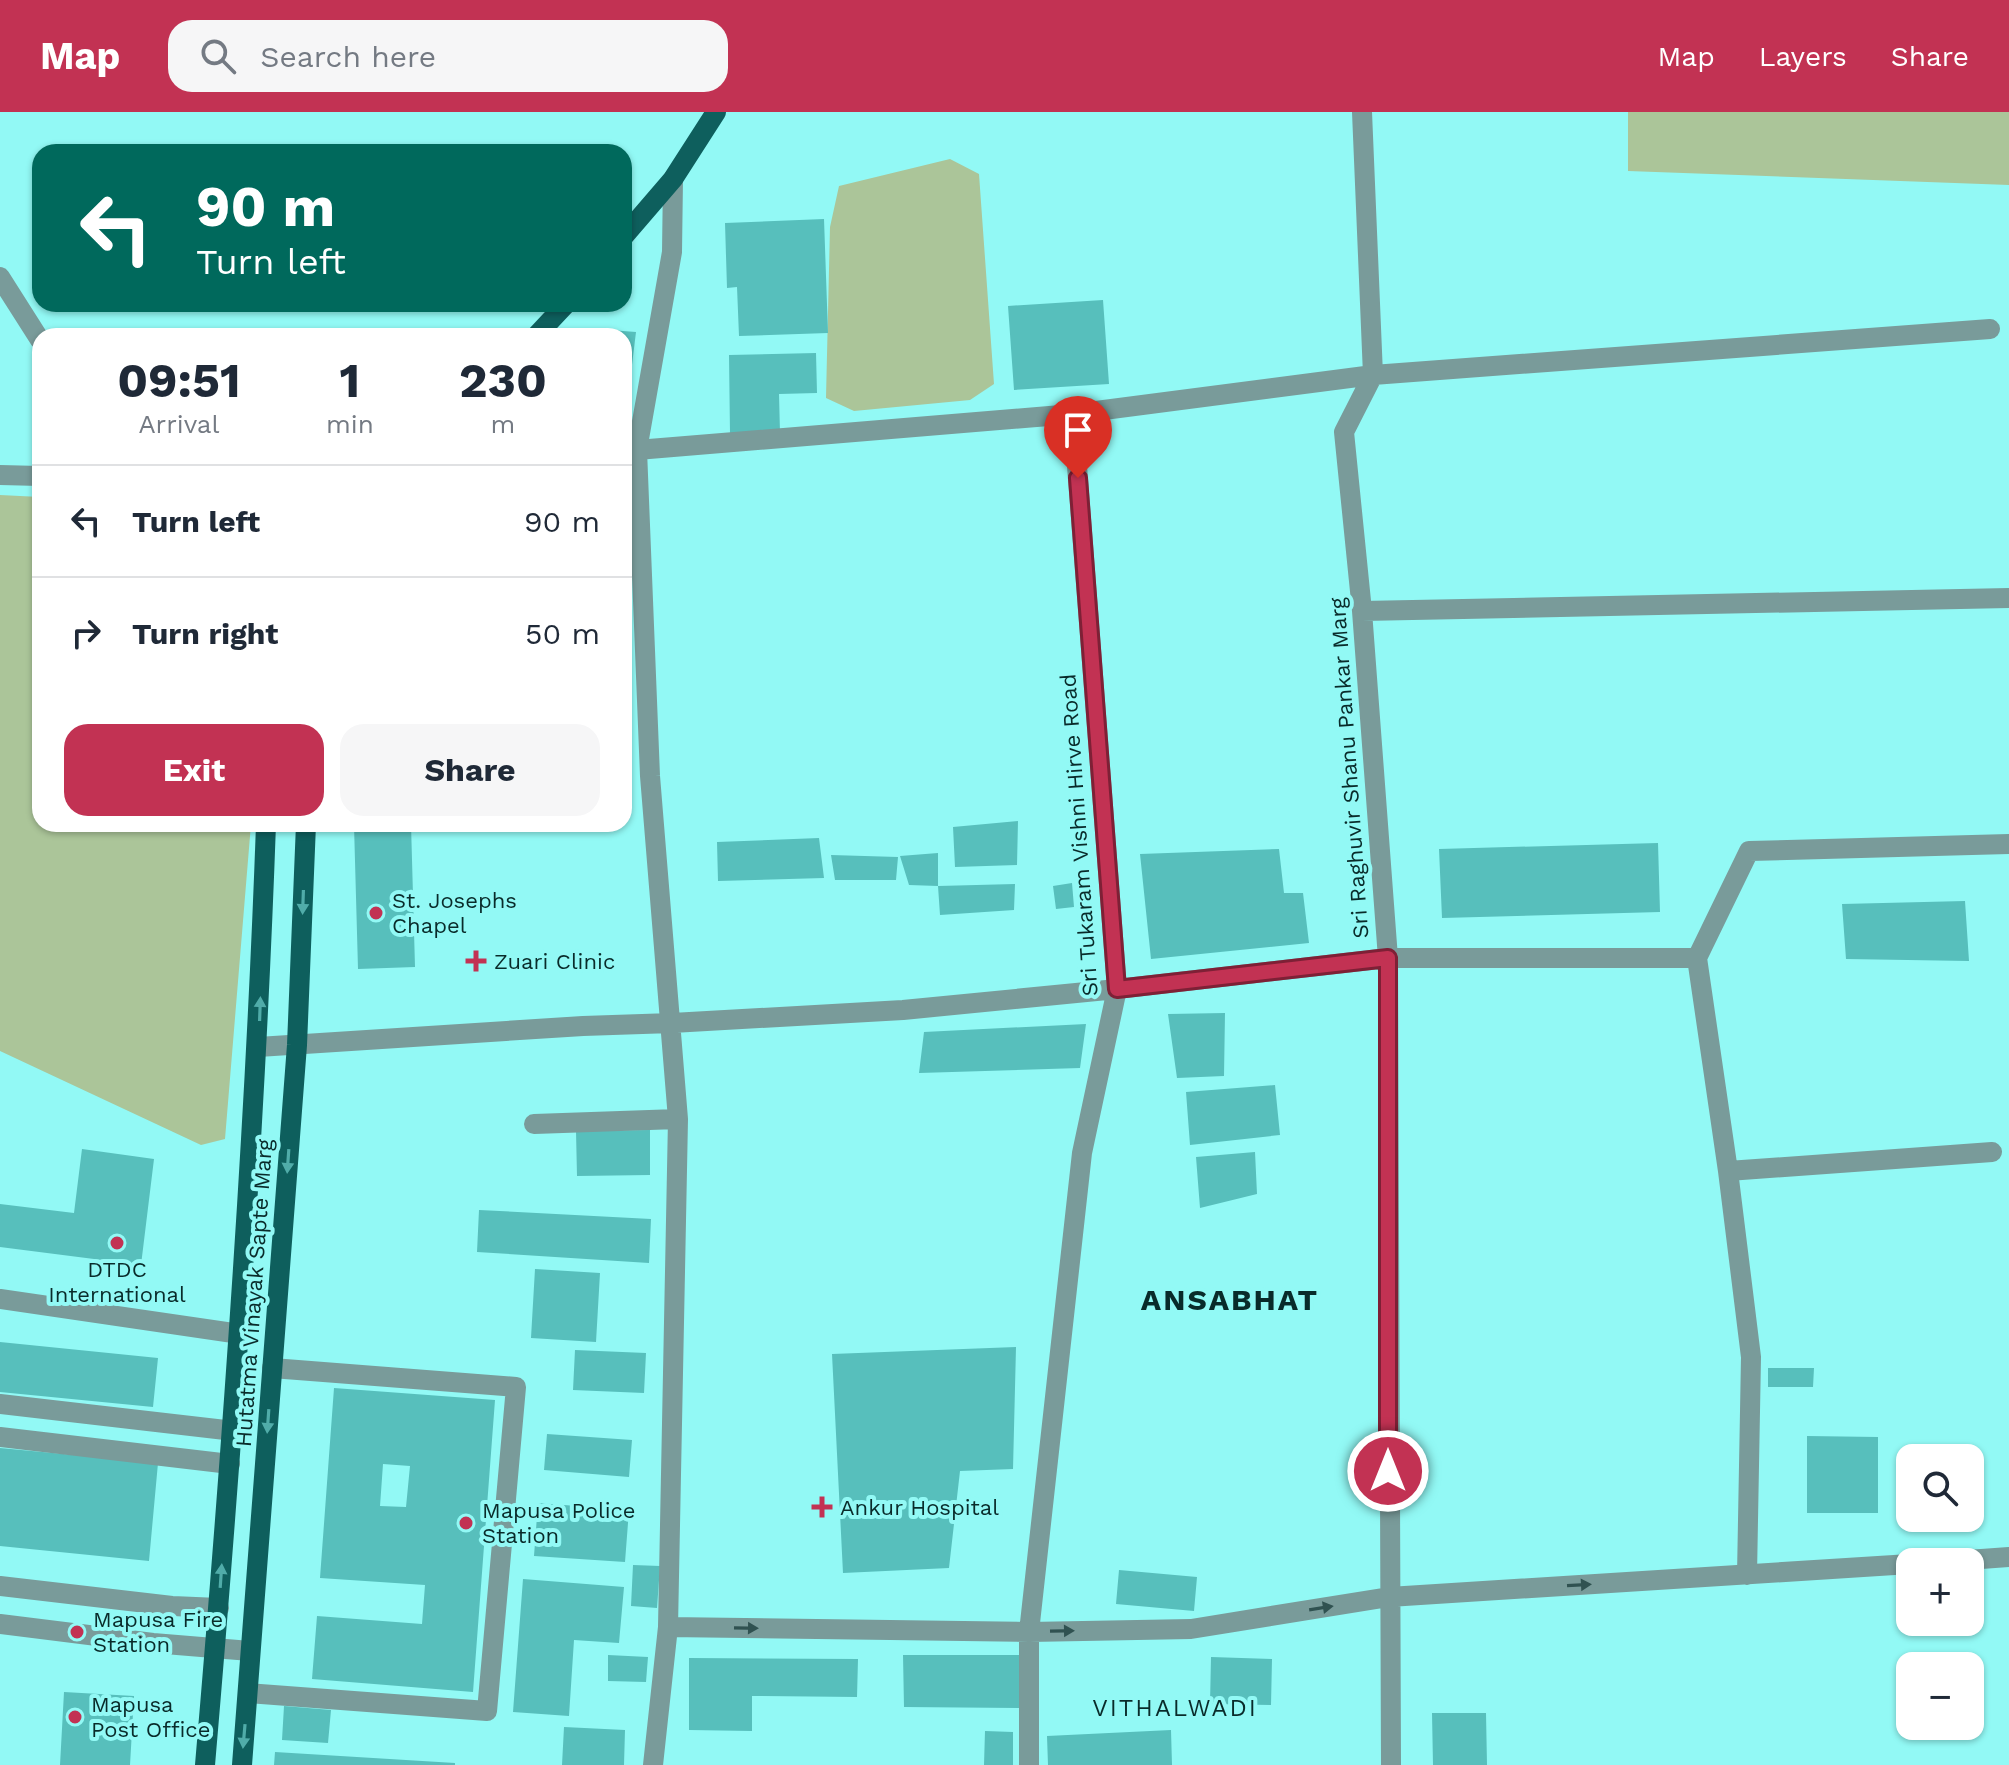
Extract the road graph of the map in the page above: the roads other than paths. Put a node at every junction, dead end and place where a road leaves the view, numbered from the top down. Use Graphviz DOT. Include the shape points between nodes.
graph roads {
  1 [pos="716,112"];
  2 [pos="1362,112"];
  3 [pos="673,179"];
  4 [pos="632,227"];
  5 [pos="0,277"];
  6 [pos="558,312"];
  7 [pos="32,328"];
  8 [pos="544,328"];
  9 [pos="1990,329"];
  10 [pos="1373,375"];
  11 [pos="1073,414"];
  12 [pos="637,450"];
  13 [pos="0,475"];
  14 [pos="32,476"];
  15 [pos="2009,598"];
  16 [pos="1362,611"];
  17 [pos="266,832"];
  18 [pos="306,832"];
  19 [pos="2009,844"];
  20 [pos="1388,958"];
  21 [pos="1697,958"];
  22 [pos="1117,989"];
  23 [pos="672,1023"];
  24 [pos="297,1045"];
  25 [pos="258,1047"];
  26 [pos="678,1119"];
  27 [pos="534,1124"];
  28 [pos="1992,1152"];
  29 [pos="1728,1171"];
  30 [pos="0,1299"];
  31 [pos="240,1334"];
  32 [pos="272,1368"];
  33 [pos="0,1404"];
  34 [pos="234,1431"];
  35 [pos="0,1437"];
  36 [pos="230,1464"];
  37 [pos="2009,1557"];
  38 [pos="1984,1559"];
  39 [pos="1896,1565"];
  40 [pos="1747,1575"];
  41 [pos="0,1586"];
  42 [pos="1389,1597"];
  43 [pos="219,1608"];
  44 [pos="0,1624"];
  45 [pos="668,1627"];
  46 [pos="1029,1632"];
  47 [pos="215,1648"];
  48 [pos="250,1651"];
  49 [pos="248,1693"];
  50 [pos="205,1765"];
  51 [pos="242,1765"];
  52 [pos="653,1765"];
  53 [pos="1029,1765"];
  54 [pos="1391,1765"];
  1 -- 3 [label="main road"];
  2 -- 10 [label="street, Sri Raghuvir Shanu Pankar Marg"];
  3 -- 4 [label="main road"];
  3 -- 12 [label="street" via="672,252"];
  5 -- 7 [label="street"];
  6 -- 8 [label="main road"];
  9 -- 10 [label="street"];
  10 -- 11 [label="street"];
  10 -- 16 [label="street, Sri Raghuvir Shanu Pankar Marg" via="1344,432"];
  11 -- 12 [label="street"];
  11 -- 22 [label="street, Sri Tukaram Vishni Hirve Road"];
  12 -- 23 [label="street" via="650,776"];
  13 -- 14 [label="street"];
  15 -- 16 [label="street"];
  16 -- 20 [label="street, Sri Raghuvir Shanu Pankar Marg"];
  25 -- 17 [label="main road, Hutatma Vinayak Sapte Marg, one-way"];
  18 -- 24 [label="main road, Hutatma Vinayak Sapte Marg, one-way"];
  19 -- 21 [label="street" via="1749,851"];
  20 -- 21 [label="street"];
  20 -- 22 [label="street"];
  20 -- 42 [label="street, Sri Raghuvir Shanu Pankar Marg"];
  21 -- 29 [label="street"];
  22 -- 23 [label="street" via="903,1010"];
  22 -- 46 [label="street, Sri Tukaram Vishni Hirve Road" via="1082,1153"];
  23 -- 24 [label="street"];
  23 -- 26 [label="street"];
  24 -- 25 [label="street"];
  24 -- 32 [label="main road, Hutatma Vinayak Sapte Marg, one-way"];
  25 -- 31 [label="main road, Hutatma Vinayak Sapte Marg"];
  26 -- 27 [label="street"];
  26 -- 45 [label="street"];
  28 -- 29 [label="street"];
  29 -- 40 [label="street" via="1751,1357"];
  30 -- 31 [label="street"];
  31 -- 34 [label="main road, Hutatma Vinayak Sapte Marg"];
  32 -- 48 [label="main road, Hutatma Vinayak Sapte Marg, one-way"];
  32 -- 49 [label="street" via="516,1387 487,1711"];
  33 -- 34 [label="street"];
  34 -- 36 [label="main road, Hutatma Vinayak Sapte Marg"];
  35 -- 36 [label="street"];
  43 -- 36 [label="main road, Hutatma Vinayak Sapte Marg, one-way"];
  37 -- 38 [label="street"];
  39 -- 40 [label="street"];
  42 -- 40 [label="street, one-way"];
  41 -- 43 [label="street"];
  46 -- 42 [label="street, one-way" via="1191,1629"];
  42 -- 54 [label="street, Sri Raghuvir Shanu Pankar Marg"];
  43 -- 47 [label="main road, Hutatma Vinayak Sapte Marg"];
  44 -- 47 [label="street"];
  45 -- 46 [label="street, one-way"];
  45 -- 52 [label="street"];
  46 -- 53 [label="street, Sri Tukaram Vishni Hirve Road"];
  47 -- 48 [label="street"];
  47 -- 50 [label="main road, Hutatma Vinayak Sapte Marg"];
  48 -- 49 [label="main road, Hutatma Vinayak Sapte Marg"];
  49 -- 51 [label="main road, Hutatma Vinayak Sapte Marg, one-way"];
}
